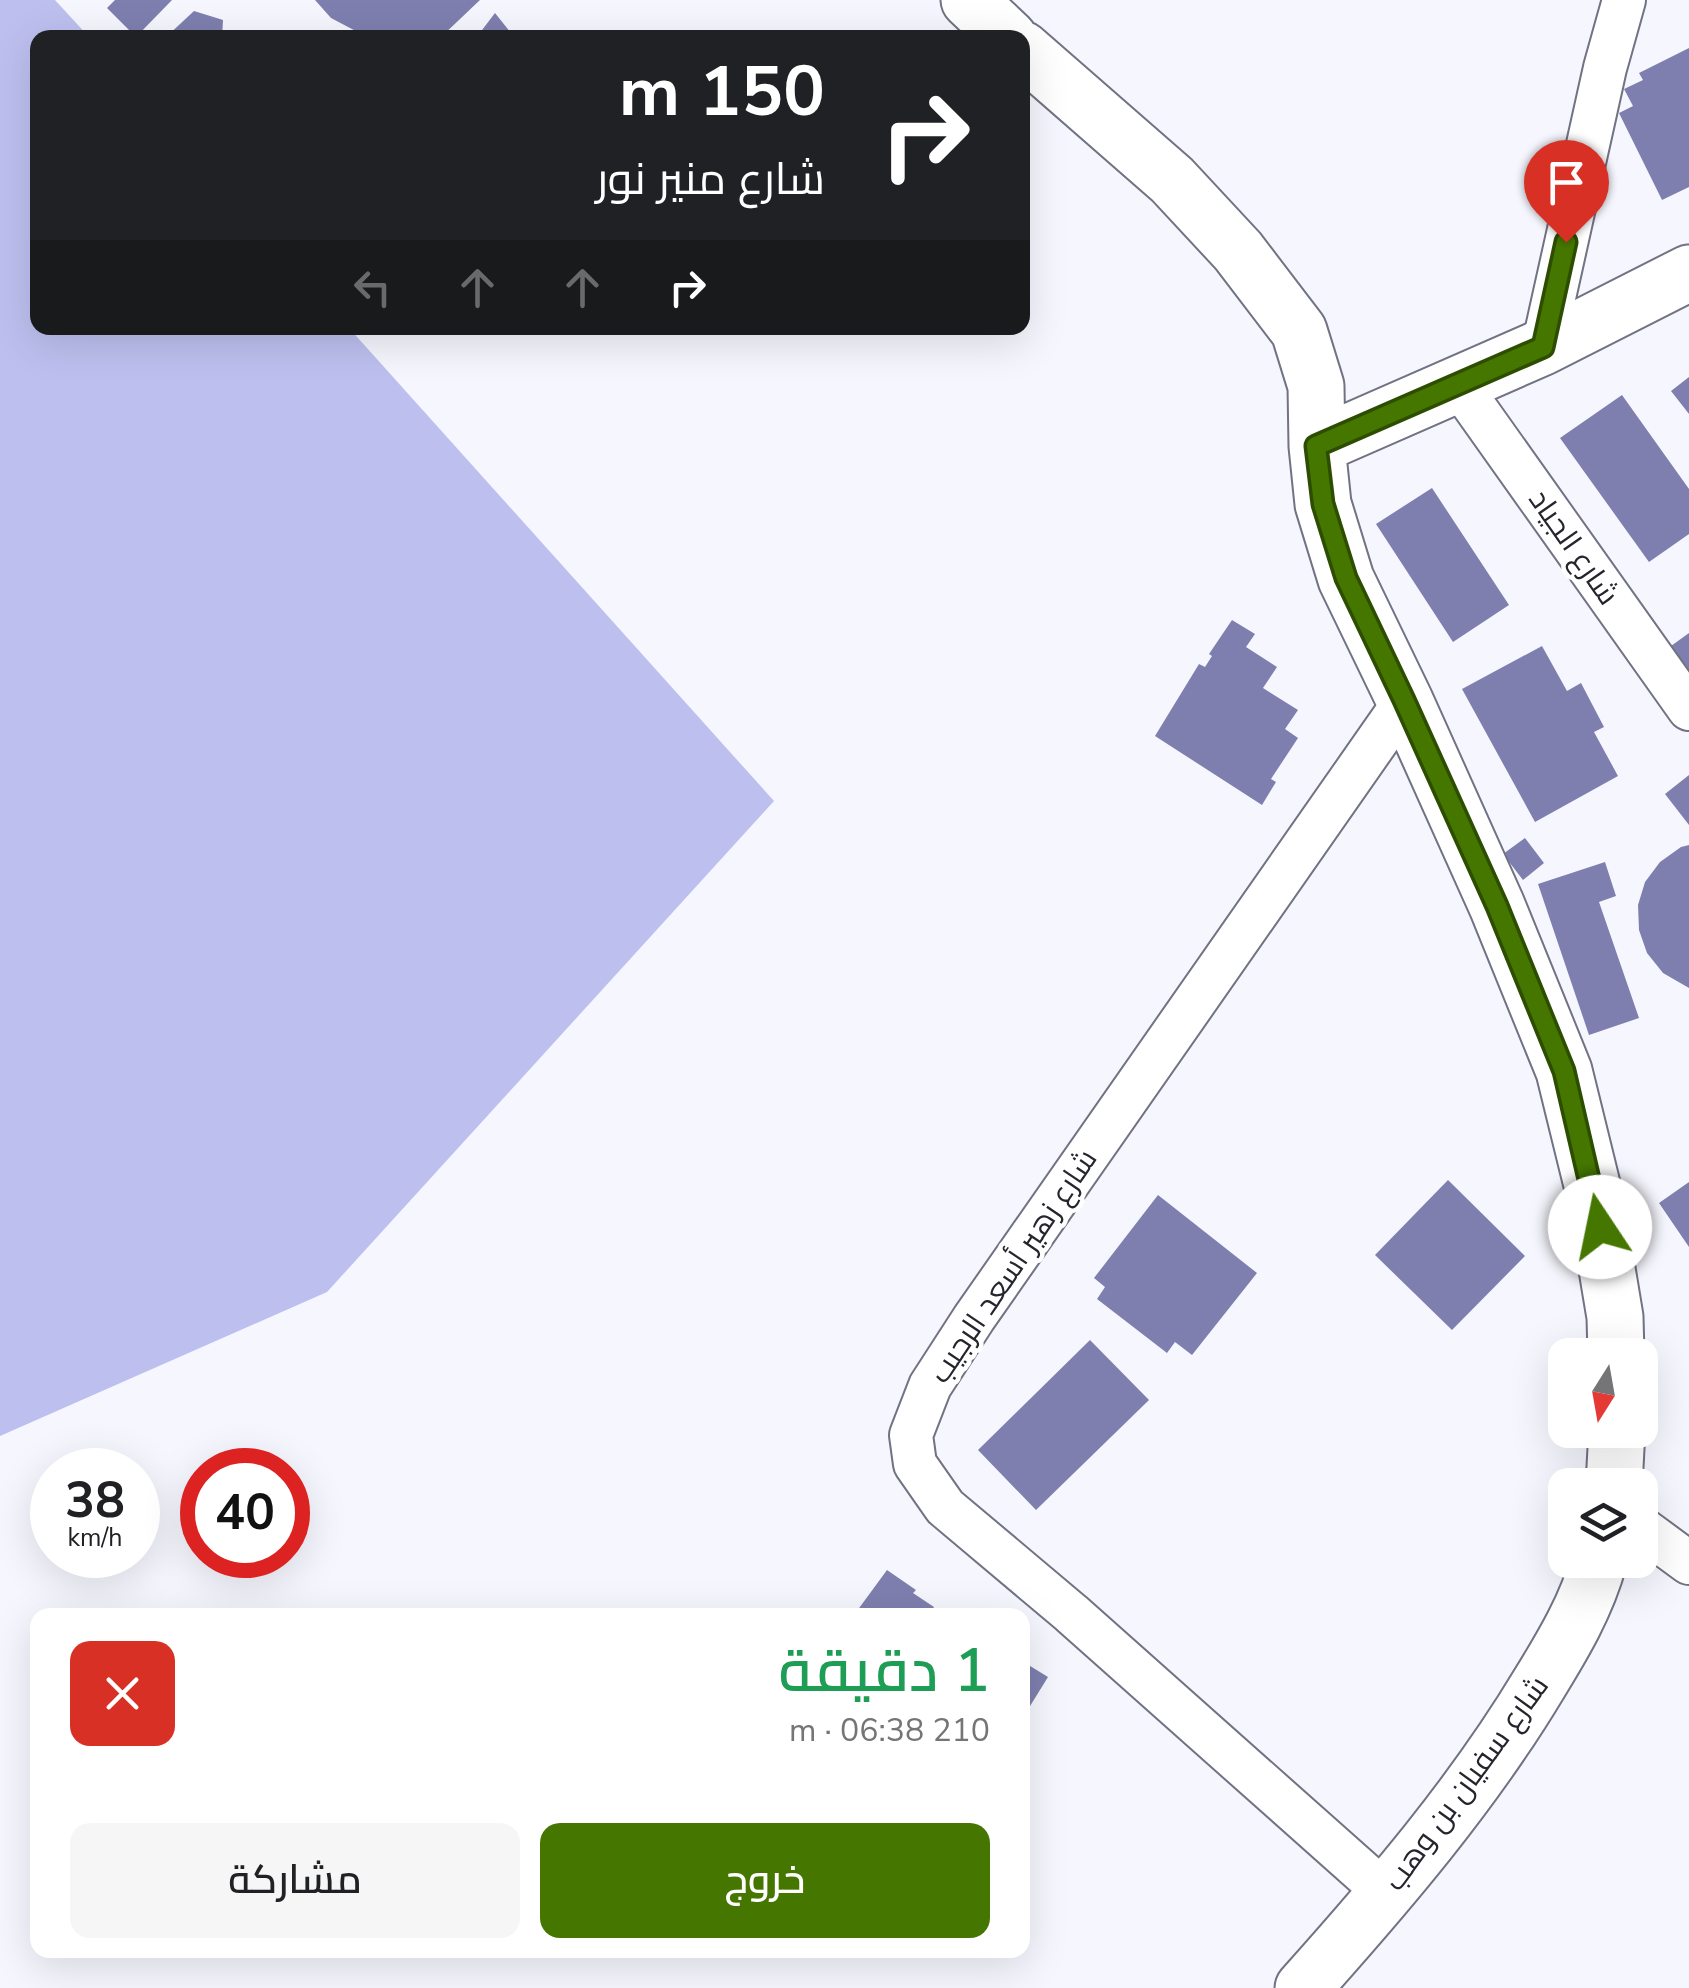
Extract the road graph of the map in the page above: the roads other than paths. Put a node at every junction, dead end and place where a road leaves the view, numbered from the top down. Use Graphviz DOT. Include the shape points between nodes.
graph roads {
  1 [pos="969,0"];
  2 [pos="1624,0"];
  3 [pos="1001,30"];
  4 [pos="1030,57"];
  5 [pos="1689,273"];
  6 [pos="1543,347"];
  7 [pos="1459,384"];
  8 [pos="1316,446"];
  9 [pos="1404,700"];
  10 [pos="1689,709"];
  11 [pos="1616,1338"];
  12 [pos="1658,1540"];
  13 [pos="1689,1563"];
  14 [pos="1594,1578"];
  15 [pos="1388,1894"];
  16 [pos="1303,1988"];
  1 -- 3 [label="street"];
  2 -- 6 [label="street"];
  4 -- 8 [label="street" via="1172,180 1300,331 1316,386"];
  5 -- 6 [label="street"];
  6 -- 7 [label="street"];
  7 -- 8 [label="street"];
  7 -- 10 [label="street, شارع الجياد"];
  8 -- 9 [label="street" via="1323,504 1346,578"];
  9 -- 11 [label="street" via="1564,1071 1594,1197"];
  9 -- 15 [label="street, شارع زهير أسعد الرجيب" via="974,1318 930,1386 911,1434 915,1464 945,1507"];
  12 -- 13 [label="street"];
  14 -- 15 [label="street, شارع سفيان بن وهب" via="1509,1734"];
  15 -- 16 [label="street, شارع سفيان بن وهب"];
}
